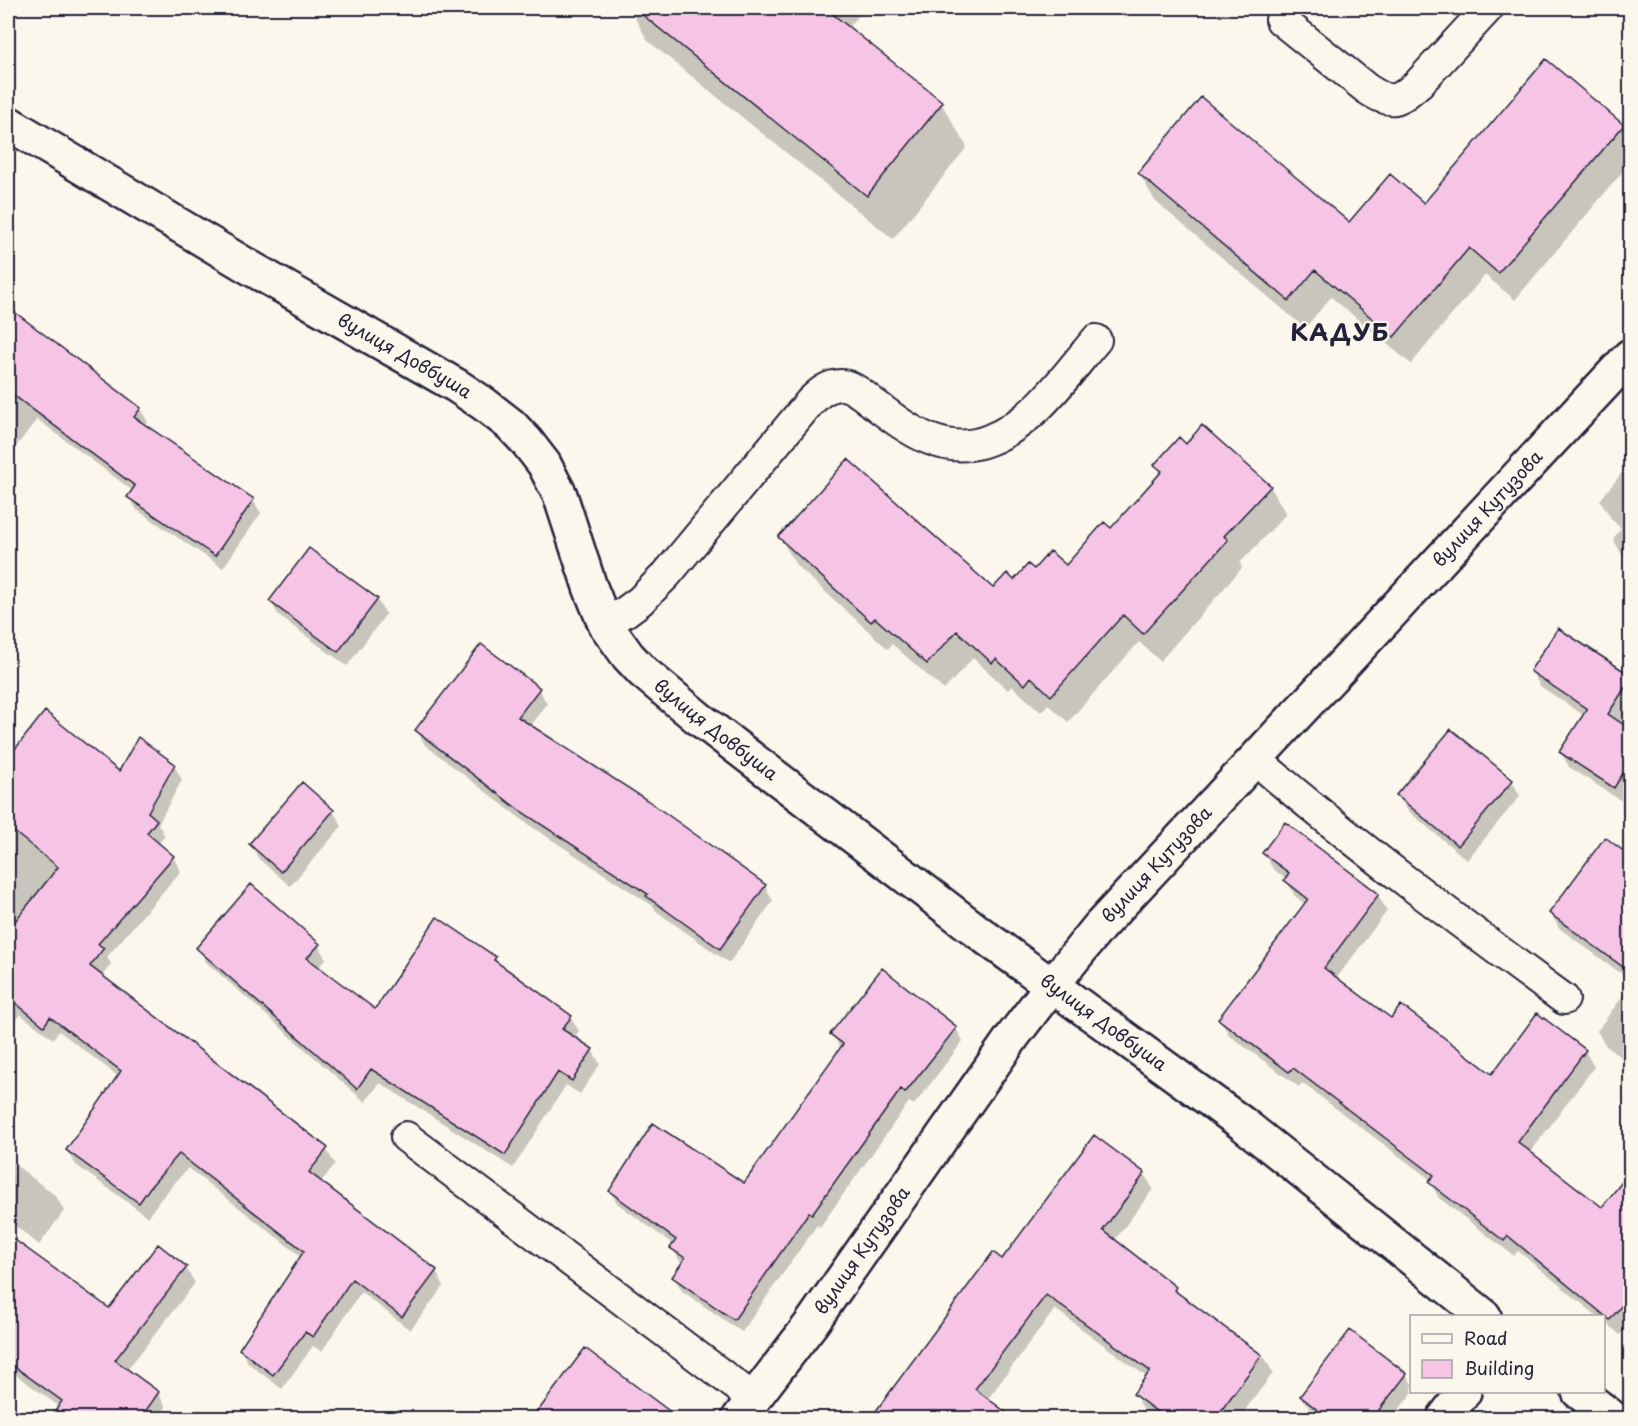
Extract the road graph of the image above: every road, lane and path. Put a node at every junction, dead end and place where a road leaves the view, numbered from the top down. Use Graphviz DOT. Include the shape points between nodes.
graph roads {
  1 [pos="1488,8"];
  2 [pos="1281,20"];
  3 [pos="8,123"];
  4 [pos="1096,340"];
  5 [pos="1630,356"];
  6 [pos="604,624"];
  7 [pos="1255,759"];
  8 [pos="1052,985"];
  9 [pos="1564,999"];
  10 [pos="406,1137"];
  11 [pos="1482,1315"];
  12 [pos="1463,1393"];
  13 [pos="1580,1393"];
  14 [pos="746,1409"];
  15 [pos="1444,1419"];
  16 [pos="1613,1419"];
  1 -- 2 [label="lane" via="1419,83 1394,100 1367,90"];
  3 -- 6 [label="street, вулиця Довбуша" via="458,386 511,425 544,464 560,495"];
  4 -- 6 [label="lane" via="1020,423 987,441 962,446 925,438 843,385 820,392 652,590"];
  5 -- 7 [label="street, вулиця Кутузова"];
  6 -- 8 [label="street, вулиця Довбуша" via="628,656 662,689"];
  7 -- 8 [label="street, вулиця Кутузова" via="1099,927"];
  7 -- 9 [label="lane" via="1365,851"];
  8 -- 11 [label="street, вулиця Довбуша" via="1243,1124"];
  8 -- 14 [label="street, вулиця Кутузова"];
  10 -- 14 [label="lane"];
  12 -- 15 [label="street"];
  13 -- 16 [label="street"];
}
